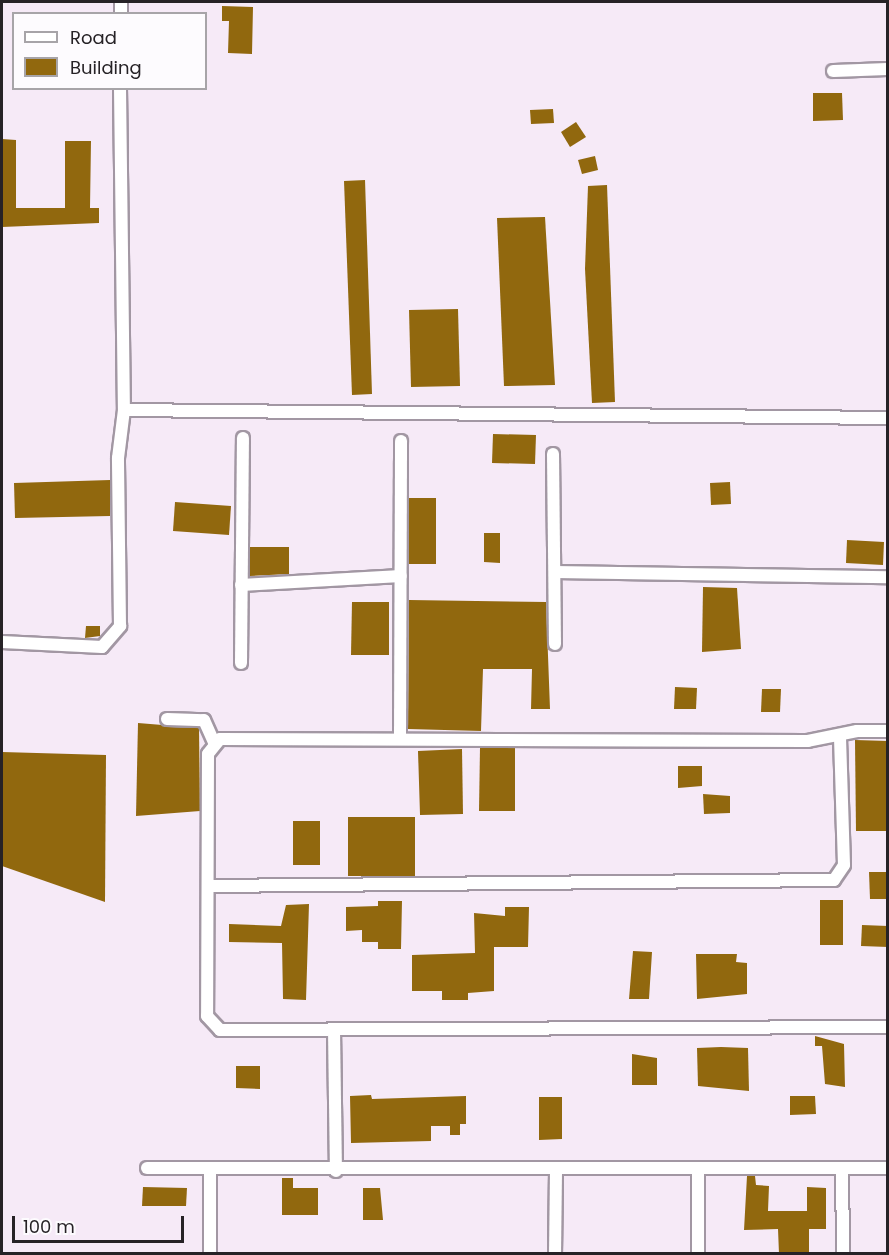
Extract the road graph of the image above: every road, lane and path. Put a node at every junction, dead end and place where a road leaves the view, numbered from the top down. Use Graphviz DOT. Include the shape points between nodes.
graph roads {
  1 [pos="888,69"];
  2 [pos="833,71"];
  3 [pos="120,90"];
  4 [pos="124,410"];
  5 [pos="888,418"];
  6 [pos="243,438"];
  7 [pos="401,441"];
  8 [pos="553,454"];
  9 [pos="555,572"];
  10 [pos="401,576"];
  11 [pos="888,577"];
  12 [pos="241,585"];
  13 [pos="2,642"];
  14 [pos="555,644"];
  15 [pos="241,663"];
  16 [pos="167,718"];
  17 [pos="888,731"];
  18 [pos="840,735"];
  19 [pos="400,739"];
  20 [pos="214,742"];
  21 [pos="208,886"];
  22 [pos="888,1027"];
  23 [pos="334,1030"];
  24 [pos="147,1168"];
  25 [pos="842,1168"];
  26 [pos="888,1168"];
  27 [pos="556,1170"];
  28 [pos="698,1170"];
  29 [pos="210,1171"];
  30 [pos="336,1171"];
  31 [pos="210,1254"];
  32 [pos="555,1254"];
  33 [pos="698,1254"];
  34 [pos="843,1254"];
  1 -- 2 [label="street"];
  3 -- 4 [label="street"];
  4 -- 5 [label="street"];
  4 -- 13 [label="street" via="118,458 123,602 116,633 102,647"];
  6 -- 12 [label="street"];
  7 -- 10 [label="street"];
  8 -- 9 [label="street"];
  9 -- 11 [label="street"];
  9 -- 14 [label="street"];
  10 -- 12 [label="street"];
  10 -- 19 [label="street"];
  12 -- 15 [label="street"];
  16 -- 20 [label="street" via="204,720"];
  17 -- 18 [label="street"];
  18 -- 19 [label="street" via="808,741"];
  18 -- 21 [label="street" via="844,865 834,880"];
  19 -- 20 [label="street" via="228,738"];
  20 -- 21 [label="street" via="208,754"];
  21 -- 23 [label="street" via="207,1016 212,1024 220,1030"];
  22 -- 23 [label="street"];
  23 -- 30 [label="street"];
  24 -- 29 [label="street"];
  25 -- 26 [label="street"];
  25 -- 28 [label="street"];
  25 -- 34 [label="street"];
  27 -- 28 [label="street"];
  27 -- 30 [label="street"];
  27 -- 32 [label="street"];
  28 -- 33 [label="street"];
  29 -- 30 [label="street"];
  29 -- 31 [label="street"];
}
